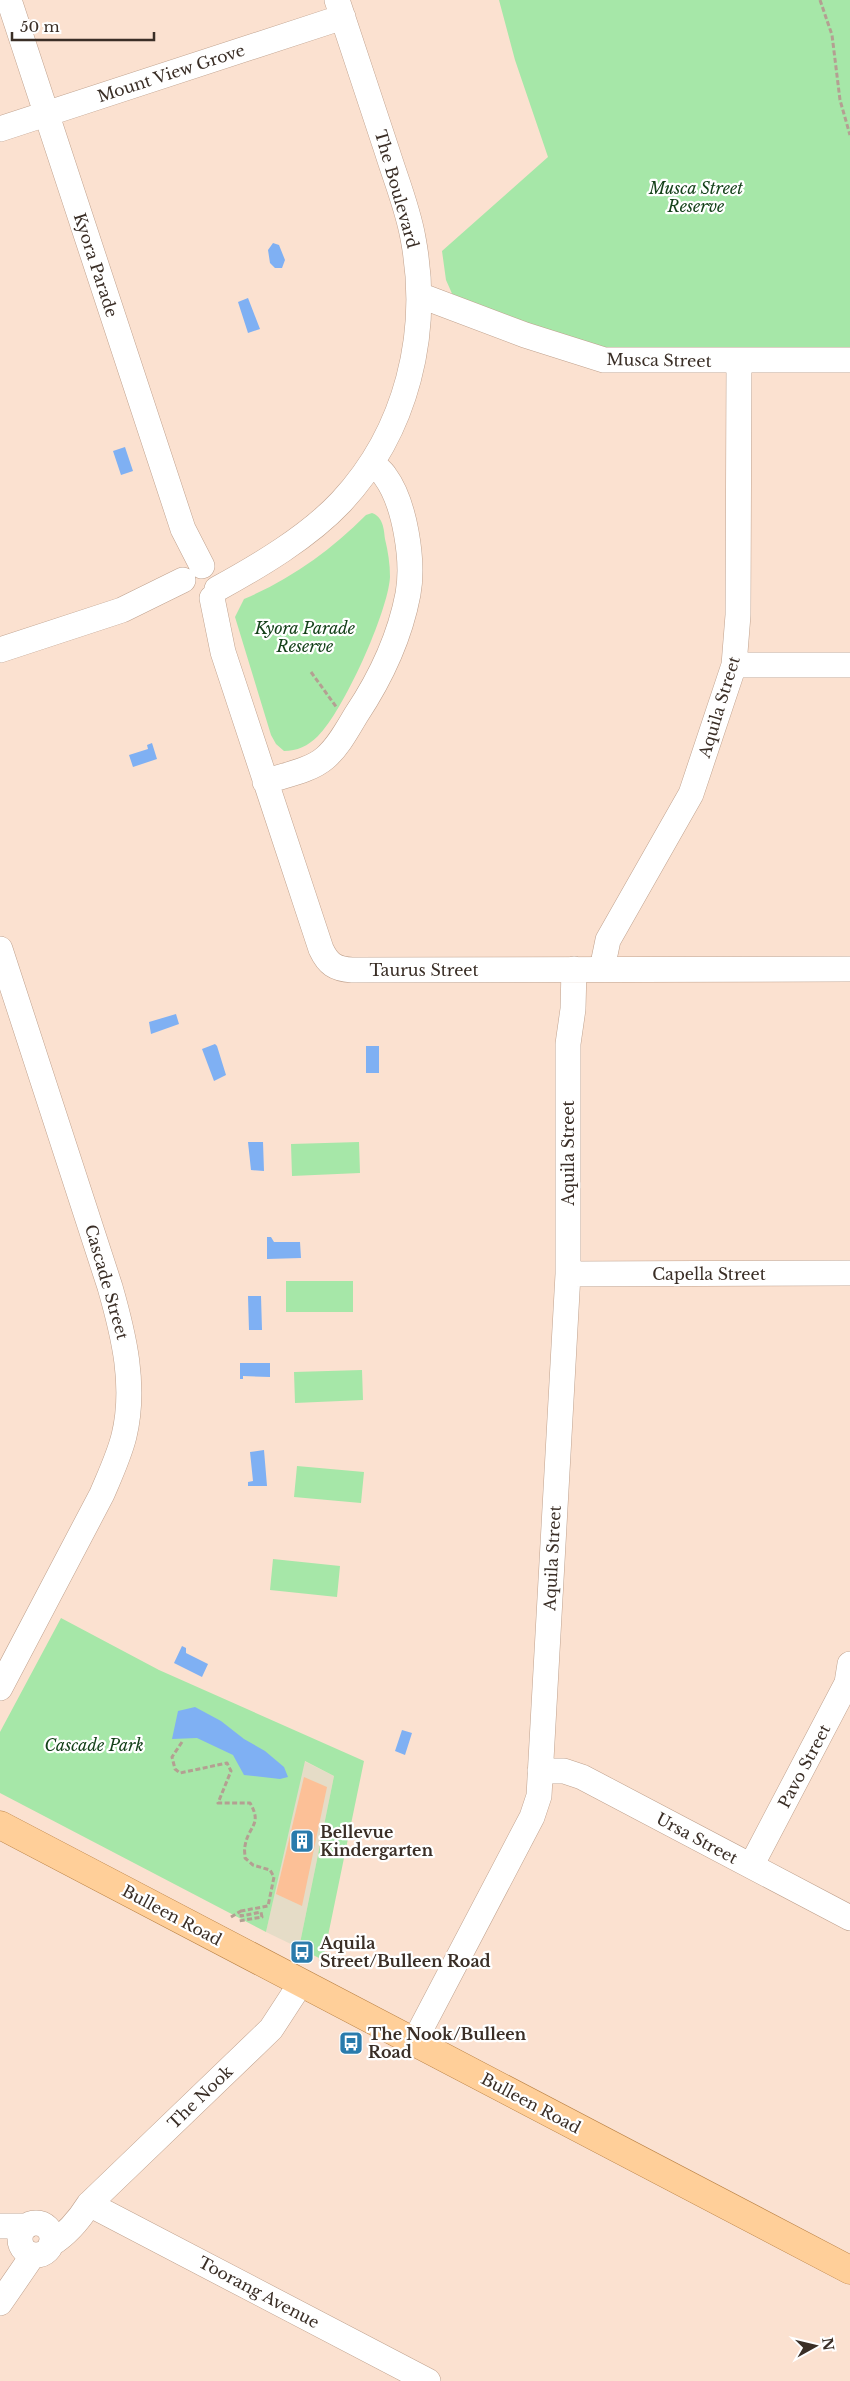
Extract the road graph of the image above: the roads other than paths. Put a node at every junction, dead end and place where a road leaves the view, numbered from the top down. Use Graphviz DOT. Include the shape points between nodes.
graph roads {
  1 [pos="9,0"];
  2 [pos="340,8"];
  3 [pos="46,114"];
  4 [pos="0,129"];
  5 [pos="420,295"];
  6 [pos="739,360"];
  7 [pos="850,360"];
  8 [pos="372,463"];
  9 [pos="200,584"];
  10 [pos="0,650"];
  11 [pos="734,665"];
  12 [pos="850,665"];
  13 [pos="266,782"];
  14 [pos="0,949"];
  15 [pos="568,969"];
  16 [pos="850,969"];
  17 [pos="602,970"];
  18 [pos="568,1274"];
  19 [pos="850,1274"];
  20 [pos="850,1664"];
  21 [pos="0,1688"];
  22 [pos="540,1770"];
  23 [pos="0,1825"];
  24 [pos="751,1866"];
  25 [pos="850,1918"];
  26 [pos="301,1983"];
  27 [pos="414,2042"];
  28 [pos="89,2204"];
  29 [pos="0,2226"];
  30 [pos="28,2240"];
  31 [pos="850,2270"];
  32 [pos="3,2298"];
  33 [pos="428,2381"];
  1 -- 3 [label="street, Kyora Parade"];
  2 -- 3 [label="street, Mount View Grove"];
  2 -- 5 [label="street, The Boulevard" via="413,236"];
  3 -- 4 [label="street, Mount View Grove"];
  3 -- 9 [label="street, Kyora Parade"];
  5 -- 6 [label="street, Musca Street" via="597,359 622,362"];
  5 -- 8 [label="street, The Boulevard" via="416,352 409,381 392,427"];
  6 -- 7 [label="street, Musca Street"];
  6 -- 11 [label="street, Aquila Street" via="738,615"];
  8 -- 9 [label="street, The Boulevard" via="340,503 302,535 284,547"];
  8 -- 13 [label="street" via="385,476 394,494 407,541 410,566 408,593 400,623 376,682 336,747 316,764"];
  9 -- 10 [label="street, The Boulevard"];
  9 -- 13 [label="street, Taurus Street"];
  11 -- 12 [label="street"];
  11 -- 17 [label="street, Aquila Street" via="691,794 608,940"];
  13 -- 15 [label="street, Taurus Street" via="321,948 330,964 352,970"];
  14 -- 21 [label="street, Cascade Street" via="110,1287 122,1328 129,1375 124,1435 115,1463 102,1494"];
  15 -- 17 [label="street, Taurus Street"];
  15 -- 18 [label="street, Aquila Street" via="563,1008 568,1044"];
  16 -- 17 [label="street, Taurus Street"];
  18 -- 19 [label="street, Capella Street"];
  18 -- 22 [label="street, Aquila Street"];
  20 -- 24 [label="street, Pavo Street" via="847,1683"];
  22 -- 24 [label="street, Ursa Street" via="571,1772 582,1777"];
  22 -- 27 [label="street, Aquila Street" via="537,1804 532,1817"];
  23 -- 26 [label="main road, Bulleen Road"];
  24 -- 25 [label="street, Ursa Street"];
  26 -- 27 [label="main road, Bulleen Road"];
  26 -- 28 [label="street, The Nook" via="271,2029"];
  27 -- 31 [label="main road, Bulleen Road"];
  28 -- 30 [label="street, The Nook"];
  28 -- 33 [label="street, Toorang Avenue"];
  29 -- 30 [label="street"];
  30 -- 32 [label="street"];
}
